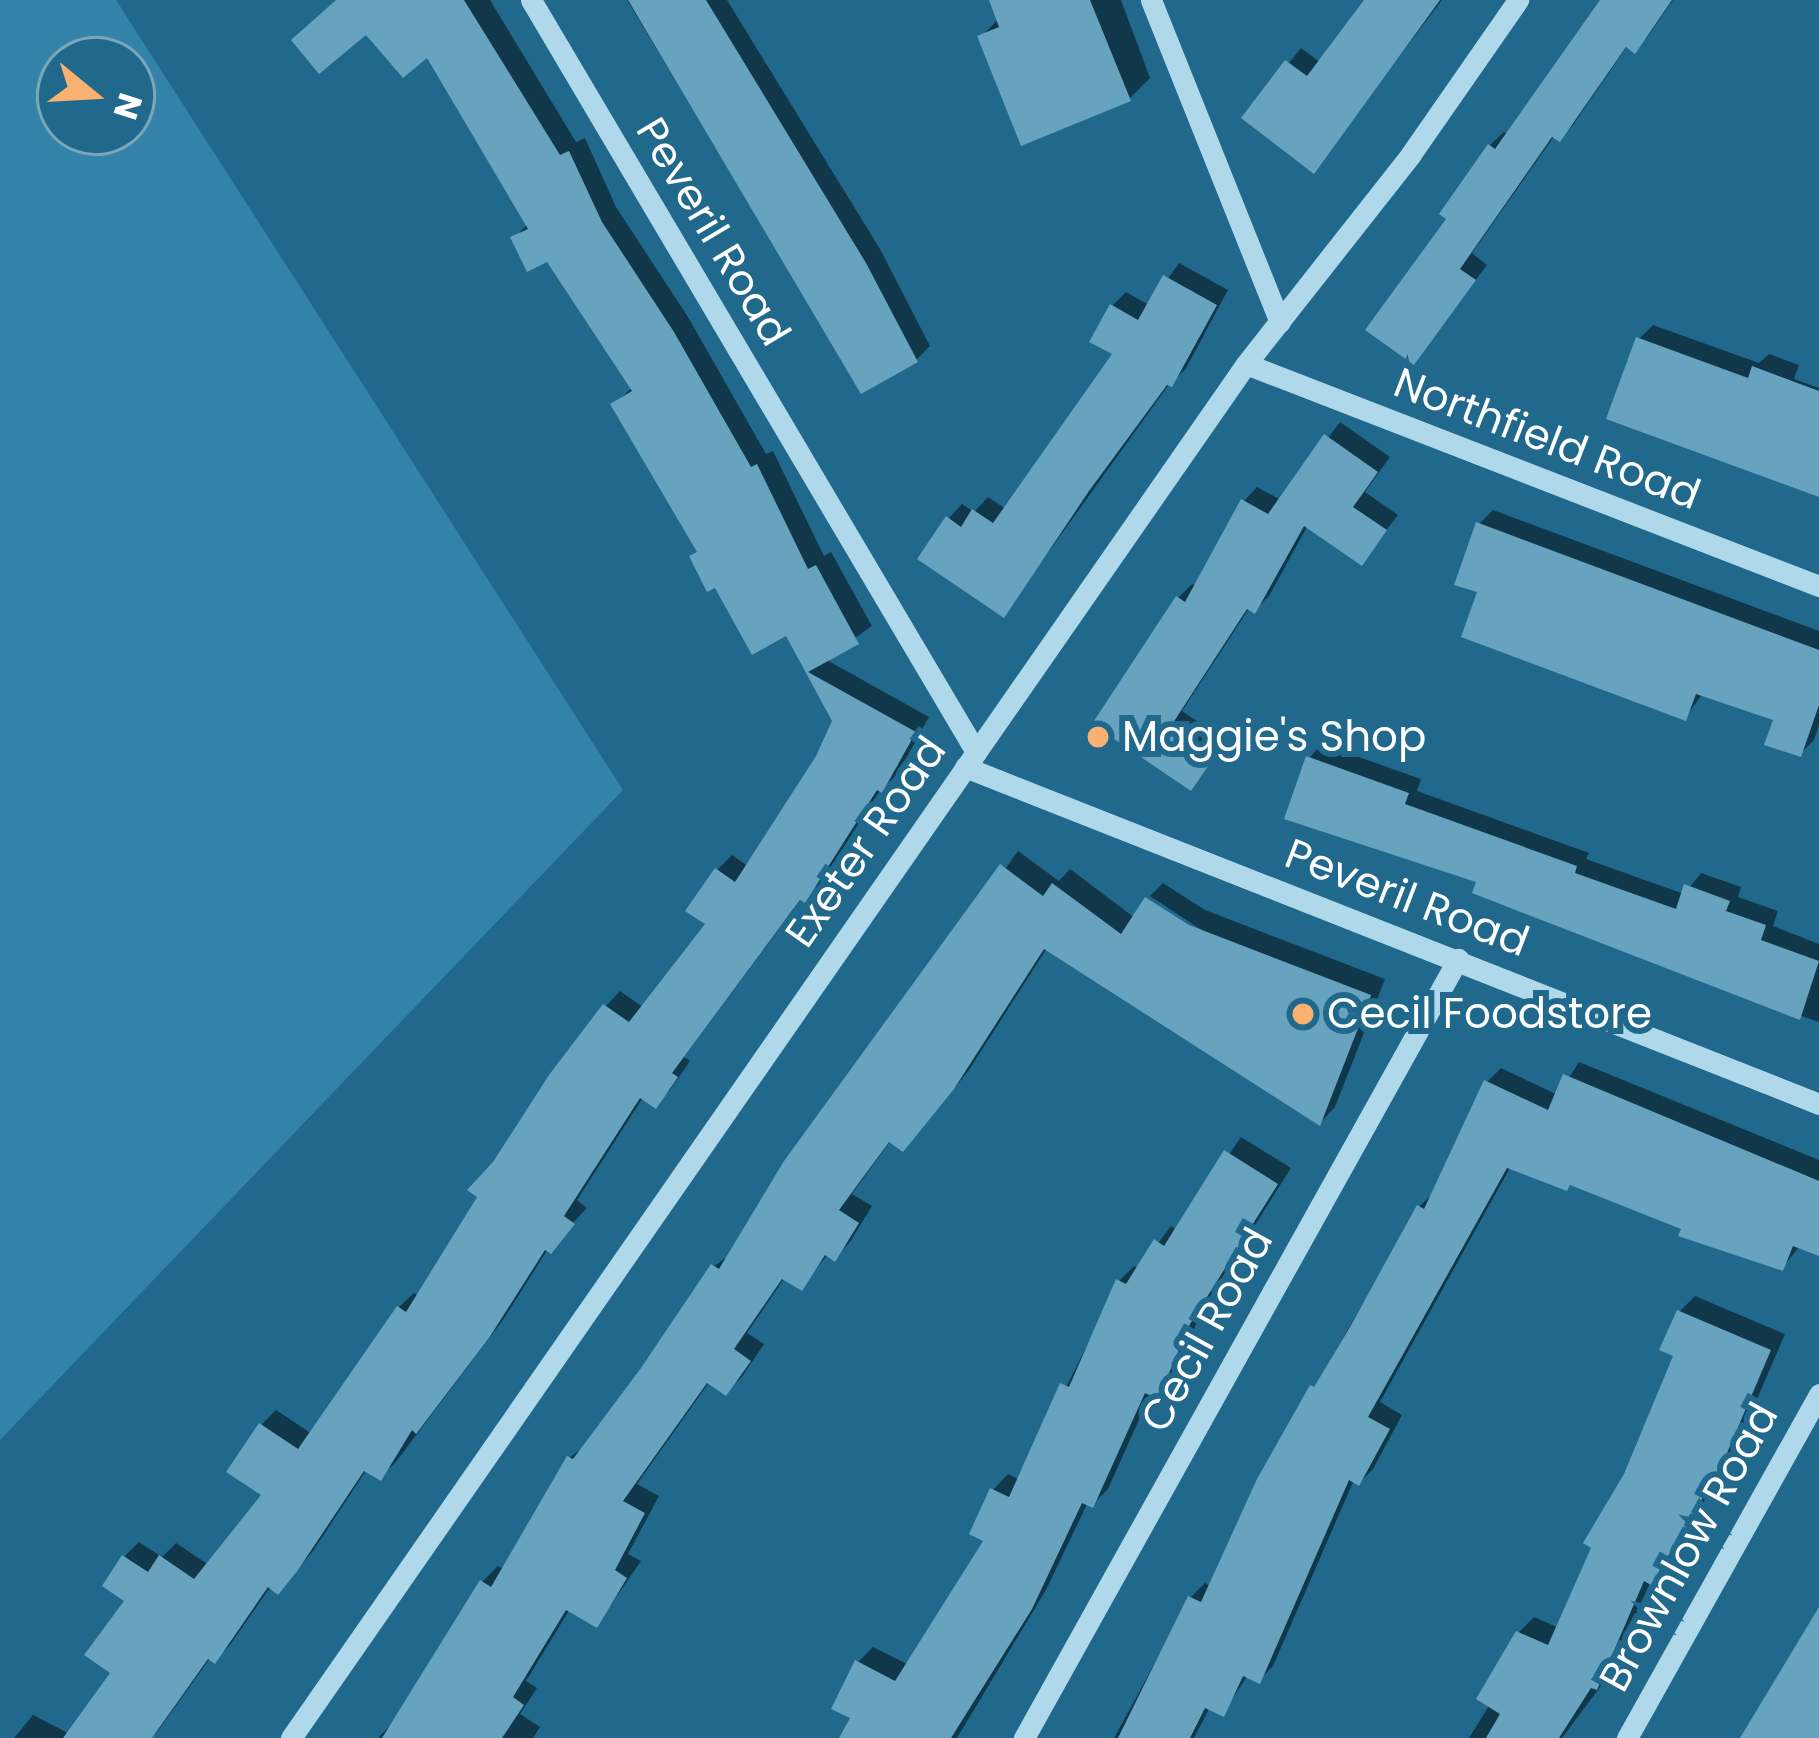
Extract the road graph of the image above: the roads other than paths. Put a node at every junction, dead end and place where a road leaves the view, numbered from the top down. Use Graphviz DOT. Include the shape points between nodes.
graph roads {
  1 [pos="531,0"];
  2 [pos="1151,0"];
  3 [pos="1518,0"];
  4 [pos="1280,322"];
  5 [pos="1246,364"];
  6 [pos="1819,586"];
  7 [pos="970,759"];
  8 [pos="1458,959"];
  9 [pos="1819,1104"];
  10 [pos="1819,1394"];
  11 [pos="291,1738"];
  12 [pos="1024,1738"];
  13 [pos="1627,1738"];
  1 -- 7 [label="street, Peveril Road"];
  2 -- 4 [label="street"];
  3 -- 4 [label="street, Exeter Road"];
  4 -- 5 [label="street, Exeter Road"];
  5 -- 6 [label="street, Northfield Road"];
  5 -- 7 [label="street, Exeter Road"];
  7 -- 8 [label="street, Peveril Road"];
  7 -- 11 [label="street, Exeter Road"];
  8 -- 9 [label="street, Peveril Road"];
  8 -- 12 [label="street, Cecil Road"];
  10 -- 13 [label="street, Brownlow Road"];
}
